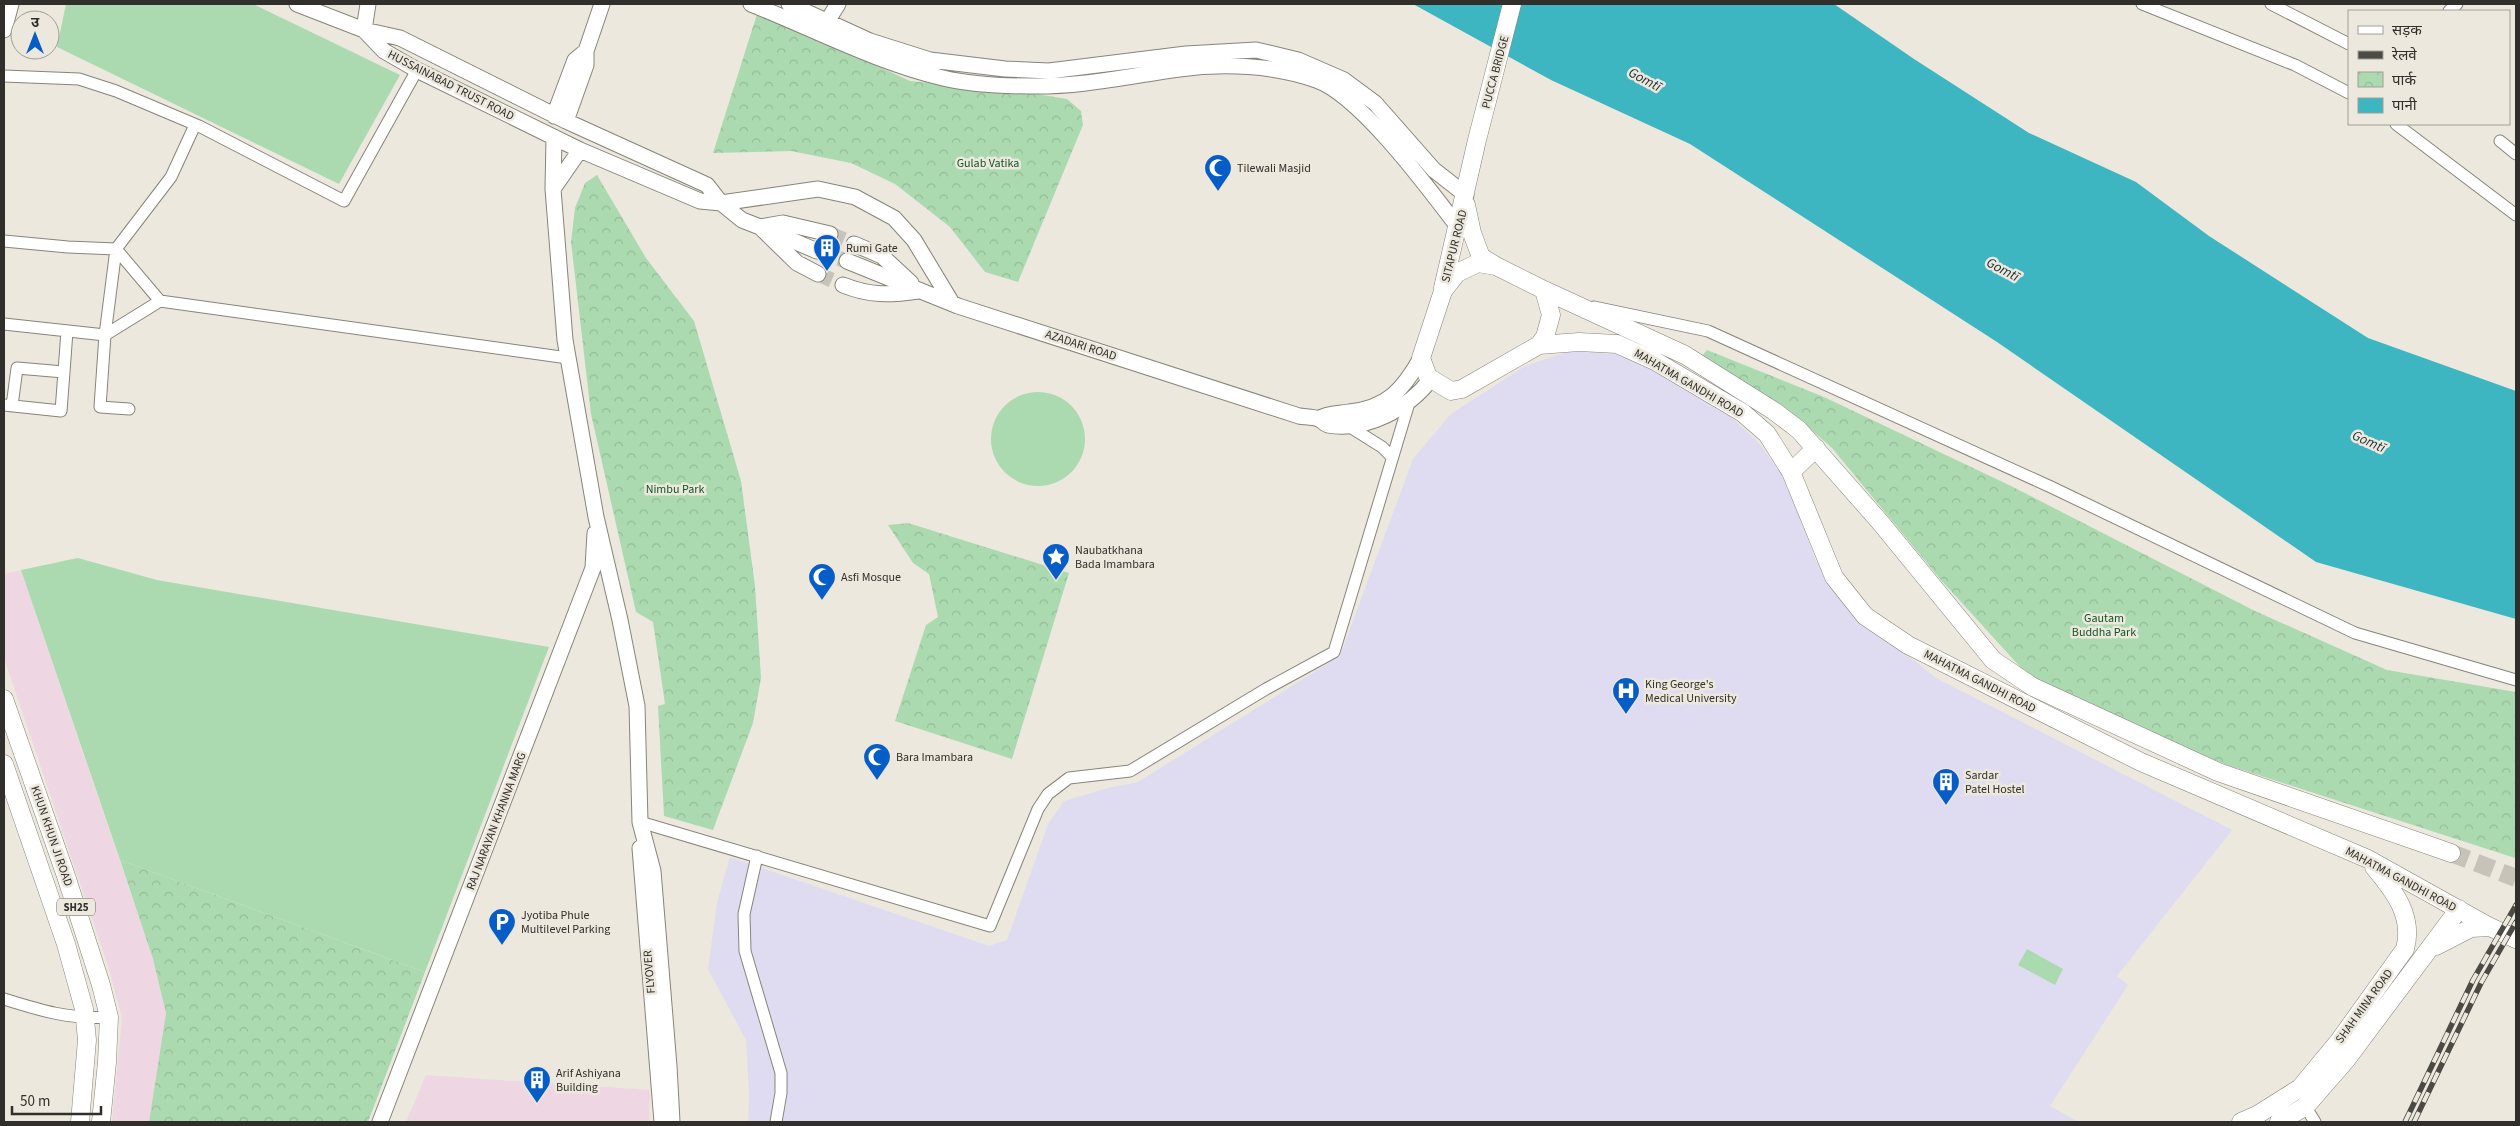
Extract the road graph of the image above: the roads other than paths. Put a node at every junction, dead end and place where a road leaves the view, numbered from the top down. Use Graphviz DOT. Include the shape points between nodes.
graph roads {
  1 [pos="11,4"];
  2 [pos="297,4"];
  3 [pos="368,4"];
  4 [pos="602,4"];
  5 [pos="751,4"];
  6 [pos="788,4"];
  7 [pos="838,4"];
  8 [pos="1512,4"];
  9 [pos="2142,4"];
  10 [pos="2271,4"];
  11 [pos="824,26"];
  12 [pos="4,30"];
  13 [pos="364,30"];
  14 [pos="2348,43"];
  15 [pos="1108,64"];
  16 [pos="417,70"];
  17 [pos="4,76"];
  18 [pos="1110,80"];
  19 [pos="2348,92"];
  20 [pos="560,118"];
  21 [pos="195,125"];
  22 [pos="2397,125"];
  23 [pos="554,137"];
  24 [pos="1476,140"];
  25 [pos="2500,141"];
  26 [pos="580,150"];
  27 [pos="2516,154"];
  28 [pos="553,190"];
  29 [pos="1465,198"];
  30 [pos="721,203"];
  31 [pos="2516,215"];
  32 [pos="760,226"];
  33 [pos="1458,227"];
  34 [pos="830,234"];
  35 [pos="4,240"];
  36 [pos="854,244"];
  37 [pos="116,249"];
  38 [pos="817,251"];
  39 [pos="847,261"];
  40 [pos="1496,266"];
  41 [pos="818,274"];
  42 [pos="843,284"];
  43 [pos="1544,290"];
  44 [pos="920,291"];
  45 [pos="1443,291"];
  46 [pos="160,301"];
  47 [pos="952,303"];
  48 [pos="1578,304"];
  49 [pos="4,324"];
  50 [pos="67,331"];
  51 [pos="105,335"];
  52 [pos="1539,345"];
  53 [pos="568,358"];
  54 [pos="1421,358"];
  55 [pos="64,372"];
  56 [pos="1430,379"];
  57 [pos="1409,403"];
  58 [pos="8,405"];
  59 [pos="129,408"];
  60 [pos="1318,419"];
  61 [pos="1347,425"];
  62 [pos="1816,448"];
  63 [pos="1392,457"];
  64 [pos="1791,472"];
  65 [pos="596,517"];
  66 [pos="1993,660"];
  67 [pos="2516,680"];
  68 [pos="1982,682"];
  69 [pos="4,699"];
  70 [pos="4,764"];
  71 [pos="640,822"];
  72 [pos="2452,853"];
  73 [pos="757,856"];
  74 [pos="2368,858"];
  75 [pos="66,876"];
  76 [pos="45,884"];
  77 [pos="2459,909"];
  78 [pos="2490,927"];
  79 [pos="2516,938"];
  80 [pos="2430,950"];
  81 [pos="4,999"];
  82 [pos="109,1017"];
  83 [pos="85,1019"];
  84 [pos="2300,1099"];
  85 [pos="80,1122"];
  86 [pos="101,1122"];
  87 [pos="380,1122"];
  88 [pos="662,1122"];
  89 [pos="672,1122"];
  90 [pos="776,1122"];
  91 [pos="2241,1122"];
  92 [pos="2279,1122"];
  93 [pos="2315,1122"];
  1 -- 12 [label="street"];
  2 -- 13 [label="street, HUSSAINABAD TRUST ROAD"];
  3 -- 13 [label="street"];
  4 -- 20 [label="street" via="586,51 586,65"];
  5 -- 11 [label="street"];
  6 -- 11 [label="street"];
  7 -- 11 [label="street"];
  8 -- 24 [label="main road, PUCCA BRIDGE"];
  9 -- 19 [label="street" via="2295,65"];
  10 -- 14 [label="street"];
  11 -- 15 [label="street" via="930,60 1049,71"];
  11 -- 18 [label="street" via="867,53 946,78 1030,86"];
  13 -- 16 [label="street, HUSSAINABAD TRUST ROAD" via="384,51"];
  13 -- 20 [label="street" via="400,38"];
  15 -- 18 [label="street"];
  15 -- 29 [label="street" via="1186,54 1256,50 1298,60 1344,80 1375,103 1434,170"];
  16 -- 21 [label="street" via="344,202"];
  16 -- 23 [label="street, HUSSAINABAD TRUST ROAD"];
  17 -- 21 [label="street" via="79,79"];
  18 -- 33 [label="street" via="1224,66 1264,69 1317,80 1343,95 1386,138"];
  20 -- 30 [label="street" via="707,185"];
  21 -- 37 [label="street" via="171,177"];
  22 -- 31 [label="street"];
  23 -- 26 [label="street, HUSSAINABAD TRUST ROAD"];
  23 -- 28 [label="street"];
  24 -- 29 [label="main road, SITAPUR ROAD"];
  25 -- 27 [label="street"];
  26 -- 28 [label="street"];
  26 -- 30 [label="street, HUSSAINABAD TRUST ROAD" via="700,201"];
  28 -- 53 [label="street"];
  29 -- 33 [label="main road, SITAPUR ROAD"];
  29 -- 40 [label="main road, SITAPUR ROAD" via="1472,233 1481,256"];
  30 -- 32 [label="street" via="742,220"];
  30 -- 47 [label="street" via="818,189 855,196 894,218 914,240"];
  32 -- 34 [label="street" via="784,223"];
  32 -- 38 [label="street"];
  32 -- 41 [label="street" via="798,263"];
  33 -- 45 [label="main road, SITAPUR ROAD"];
  35 -- 37 [label="street"];
  36 -- 44 [label="street" via="882,256"];
  37 -- 46 [label="street"];
  37 -- 51 [label="street"];
  39 -- 44 [label="street"];
  40 -- 43 [label="main road"];
  40 -- 45 [label="main road" via="1478,263 1457,274"];
  42 -- 44 [label="street, AZADARI ROAD" via="861,292 886,295"];
  43 -- 48 [label="main road, MAHATMA GANDHI ROAD"];
  43 -- 52 [label="main road" via="1551,315"];
  44 -- 47 [label="street, AZADARI ROAD"];
  45 -- 54 [label="main road"];
  46 -- 51 [label="street"];
  46 -- 53 [label="street"];
  47 -- 60 [label="street, AZADARI ROAD" via="1299,416"];
  48 -- 62 [label="main road, MAHATMA GANDHI ROAD" via="1685,355 1774,411 1800,430"];
  48 -- 67 [label="street" via="1708,331 2052,487 2354,633"];
  49 -- 50 [label="street"];
  50 -- 51 [label="street"];
  50 -- 55 [label="street"];
  51 -- 59 [label="street" via="100,407"];
  52 -- 56 [label="main road" via="1462,389 1451,391"];
  52 -- 64 [label="main road, MAHATMA GANDHI ROAD" via="1618,344 1655,361 1743,413 1767,434"];
  53 -- 65 [label="street"];
  54 -- 56 [label="main road"];
  54 -- 60 [label="street" via="1402,388 1383,403"];
  55 -- 58 [label="street" via="17,368"];
  55 -- 58 [label="street" via="61,410"];
  56 -- 57 [label="street"];
  57 -- 61 [label="street" via="1389,415"];
  57 -- 63 [label="street"];
  60 -- 61 [label="street, AZADARI ROAD" via="1326,424"];
  61 -- 63 [label="street"];
  62 -- 64 [label="main road"];
  62 -- 66 [label="main road, MAHATMA GANDHI ROAD"];
  63 -- 73 [label="street" via="1334,652 1130,771 1069,778 1048,794 1038,809 990,926"];
  64 -- 68 [label="main road, MAHATMA GANDHI ROAD" via="1834,577 1865,616 1908,645"];
  65 -- 71 [label="street" via="637,706"];
  65 -- 87 [label="street, RAJ NARAYAN KHANNA MARG" via="593,568"];
  66 -- 68 [label="main road"];
  66 -- 72 [label="main road, MAHATMA GANDHI ROAD" via="2032,687 2218,772"];
  68 -- 74 [label="main road, MAHATMA GANDHI ROAD" via="2142,762"];
  69 -- 75 [label="main road, KHUN KHUN JI ROAD / SH25"];
  70 -- 76 [label="main road, KHUN KHUN JI ROAD / SH25"];
  71 -- 73 [label="street"];
  71 -- 88 [label="street, FLYOVER" via="641,873"];
  71 -- 89 [label="street" via="653,871"];
  73 -- 90 [label="street" via="744,914 745,951 781,1073"];
  74 -- 77 [label="main road, MAHATMA GANDHI ROAD"];
  74 -- 84 [label="main road, SHAH MINA ROAD" via="2402,906 2409,935 2405,949"];
  75 -- 76 [label="main road"];
  75 -- 82 [label="main road, KHUN KHUN JI ROAD / SH25"];
  76 -- 83 [label="main road, KHUN KHUN JI ROAD / SH25" via="66,944"];
  77 -- 78 [label="main road, MAHATMA GANDHI ROAD"];
  77 -- 80 [label="main road, SHAH MINA ROAD"];
  78 -- 79 [label="main road, MAHATMA GANDHI ROAD"];
  78 -- 80 [label="main road" via="2472,928 2455,934"];
  80 -- 84 [label="main road, SHAH MINA ROAD" via="2346,1060"];
  81 -- 83 [label="street" via="54,1014"];
  82 -- 83 [label="street"];
  82 -- 86 [label="main road, KHUN KHUN JI ROAD / SH25"];
  83 -- 85 [label="main road, KHUN KHUN JI ROAD / SH25" via="87,1040"];
  84 -- 91 [label="main road, SHAH MINA ROAD"];
  84 -- 92 [label="main road, SHAH MINA ROAD"];
  84 -- 93 [label="street"];
}
